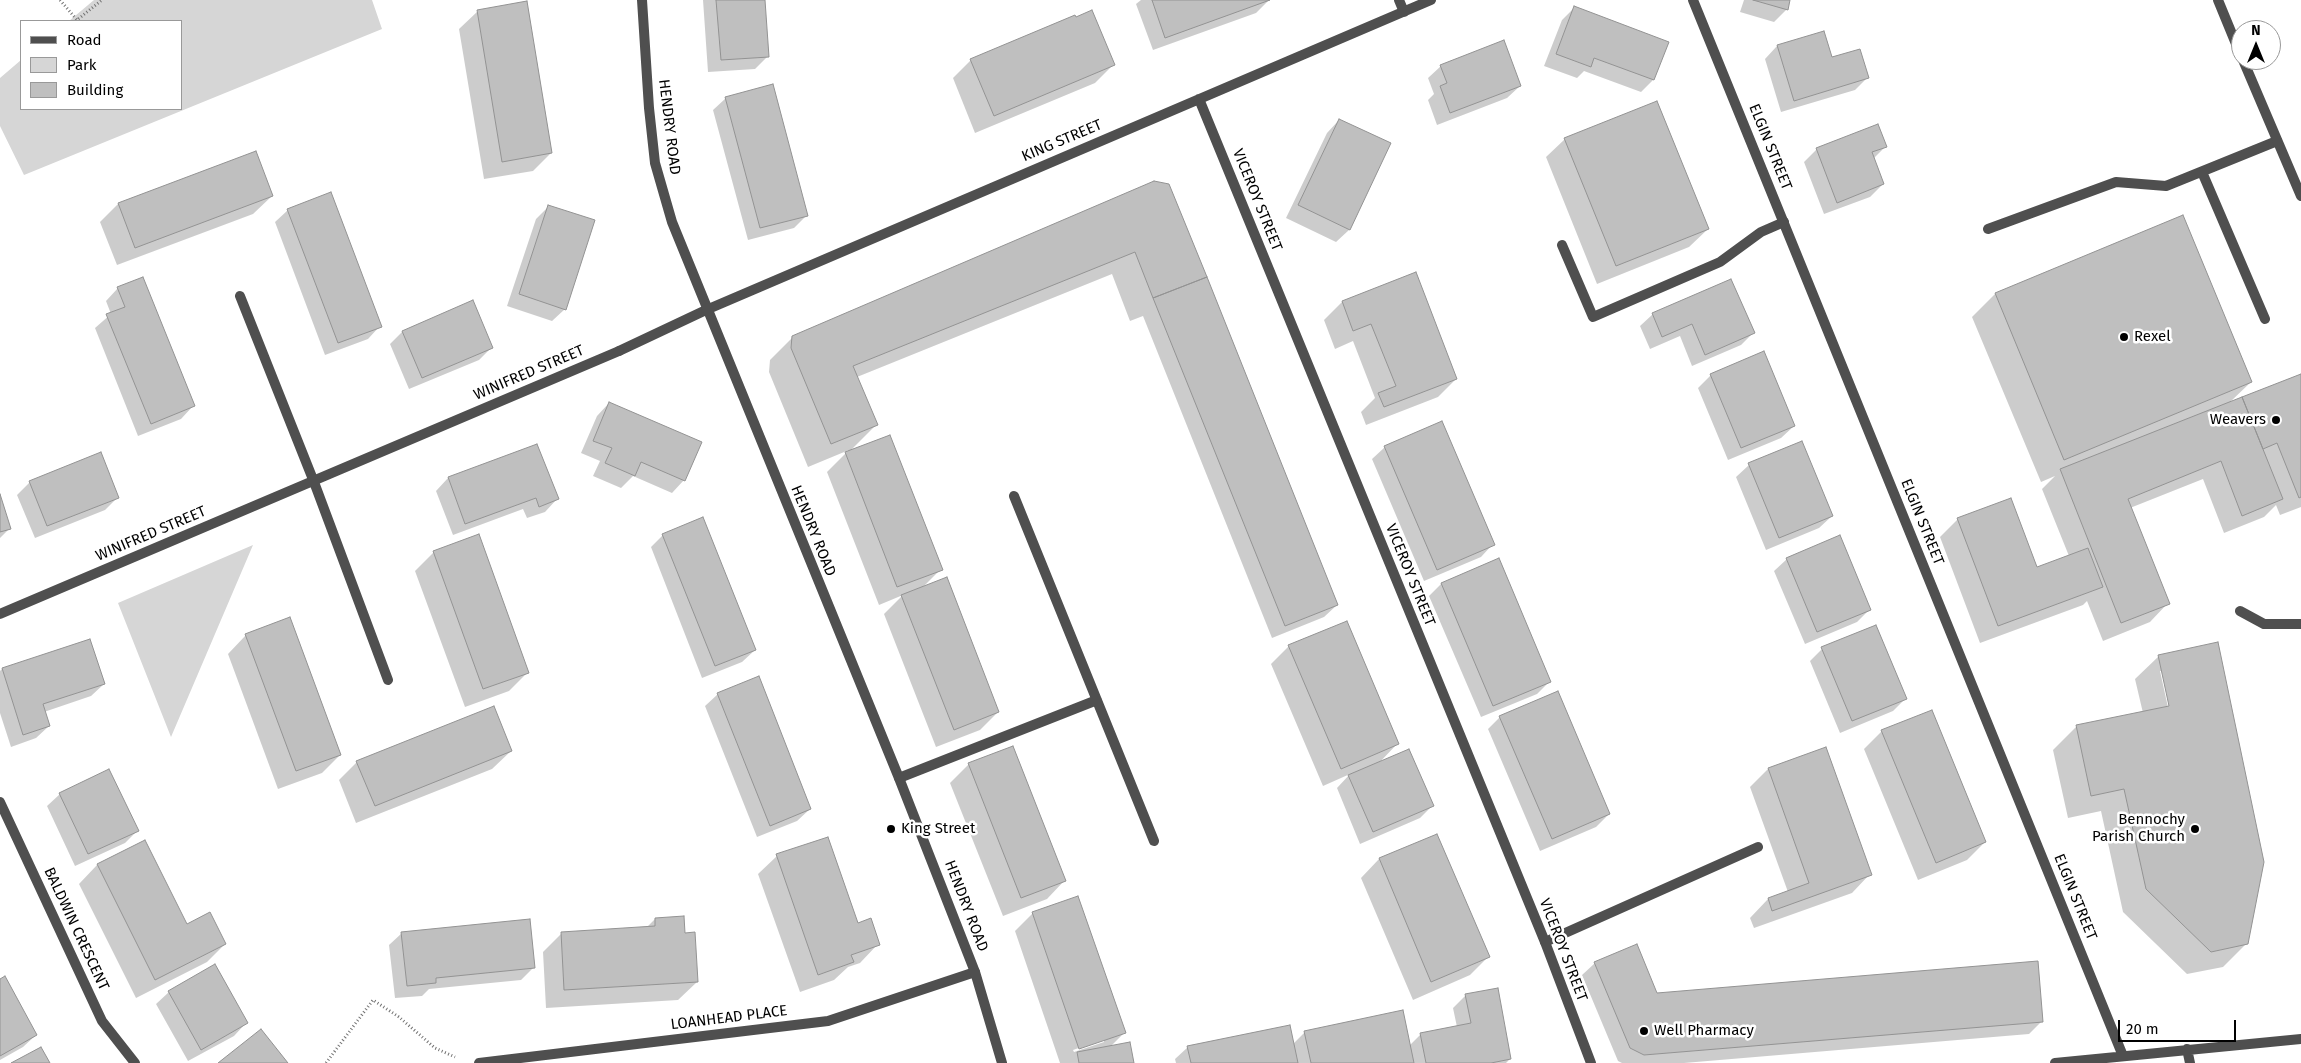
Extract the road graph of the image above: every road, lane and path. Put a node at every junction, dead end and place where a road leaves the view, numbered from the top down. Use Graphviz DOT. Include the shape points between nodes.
graph roads {
  1 [pos="60,0"];
  2 [pos="102,0"];
  3 [pos="642,0"];
  4 [pos="1399,0"];
  5 [pos="1431,0"];
  6 [pos="1693,0"];
  7 [pos="2218,0"];
  8 [pos="1404,12"];
  9 [pos="2231,32"];
  10 [pos="2247,70"];
  11 [pos="1199,99"];
  12 [pos="2277,141"];
  13 [pos="2202,172"];
  14 [pos="2301,196"];
  15 [pos="1784,222"];
  16 [pos="1988,229"];
  17 [pos="1562,245"];
  18 [pos="240,296"];
  19 [pos="706,310"];
  20 [pos="2265,319"];
  21 [pos="618,352"];
  22 [pos="314,482"];
  23 [pos="1014,496"];
  24 [pos="2240,612"];
  25 [pos="0,614"];
  26 [pos="2301,624"];
  27 [pos="388,680"];
  28 [pos="1097,700"];
  29 [pos="900,778"];
  30 [pos="0,802"];
  31 [pos="1154,841"];
  32 [pos="1758,847"];
  33 [pos="1545,942"];
  34 [pos="975,972"];
  35 [pos="2301,1039"];
  36 [pos="2187,1049"];
  37 [pos="2123,1056"];
  38 [pos="460,1059"];
  39 [pos="135,1063"];
  40 [pos="326,1063"];
  41 [pos="479,1063"];
  42 [pos="1002,1063"];
  43 [pos="1591,1063"];
  44 [pos="2054,1063"];
  45 [pos="2190,1063"];
  1 -- 2 [label="path" via="77,20"];
  3 -- 19 [label="street, HENDRY ROAD" via="648,108 655,163 672,222"];
  4 -- 8 [label="street"];
  5 -- 8 [label="street, KING STREET"];
  6 -- 15 [label="street, ELGIN STREET"];
  7 -- 9 [label="street"];
  8 -- 11 [label="street, KING STREET"];
  10 -- 12 [label="street"];
  11 -- 19 [label="street, KING STREET"];
  11 -- 33 [label="street, VICEROY STREET"];
  12 -- 13 [label="street"];
  12 -- 14 [label="street"];
  13 -- 16 [label="street" via="2166,186 2116,182"];
  13 -- 20 [label="street"];
  15 -- 17 [label="street" via="1761,232 1720,262 1594,317"];
  15 -- 37 [label="street, ELGIN STREET"];
  18 -- 22 [label="street"];
  19 -- 21 [label="street, KING STREET"];
  19 -- 29 [label="street, HENDRY ROAD"];
  21 -- 22 [label="street, WINIFRED STREET"];
  22 -- 25 [label="street, WINIFRED STREET"];
  22 -- 27 [label="street"];
  23 -- 28 [label="street"];
  24 -- 26 [label="street" via="2264,624"];
  28 -- 29 [label="street"];
  28 -- 31 [label="street"];
  29 -- 34 [label="street, HENDRY ROAD"];
  30 -- 39 [label="street, BALDWIN CRESCENT" via="102,1021"];
  32 -- 33 [label="street"];
  33 -- 43 [label="street, VICEROY STREET"];
  34 -- 41 [label="street, LOANHEAD PLACE" via="828,1021"];
  34 -- 42 [label="street, HENDRY ROAD"];
  35 -- 36 [label="street"];
  36 -- 37 [label="street"];
  36 -- 45 [label="street"];
  37 -- 44 [label="street"];
  38 -- 40 [label="path" via="435,1048 373,1000"];
}
